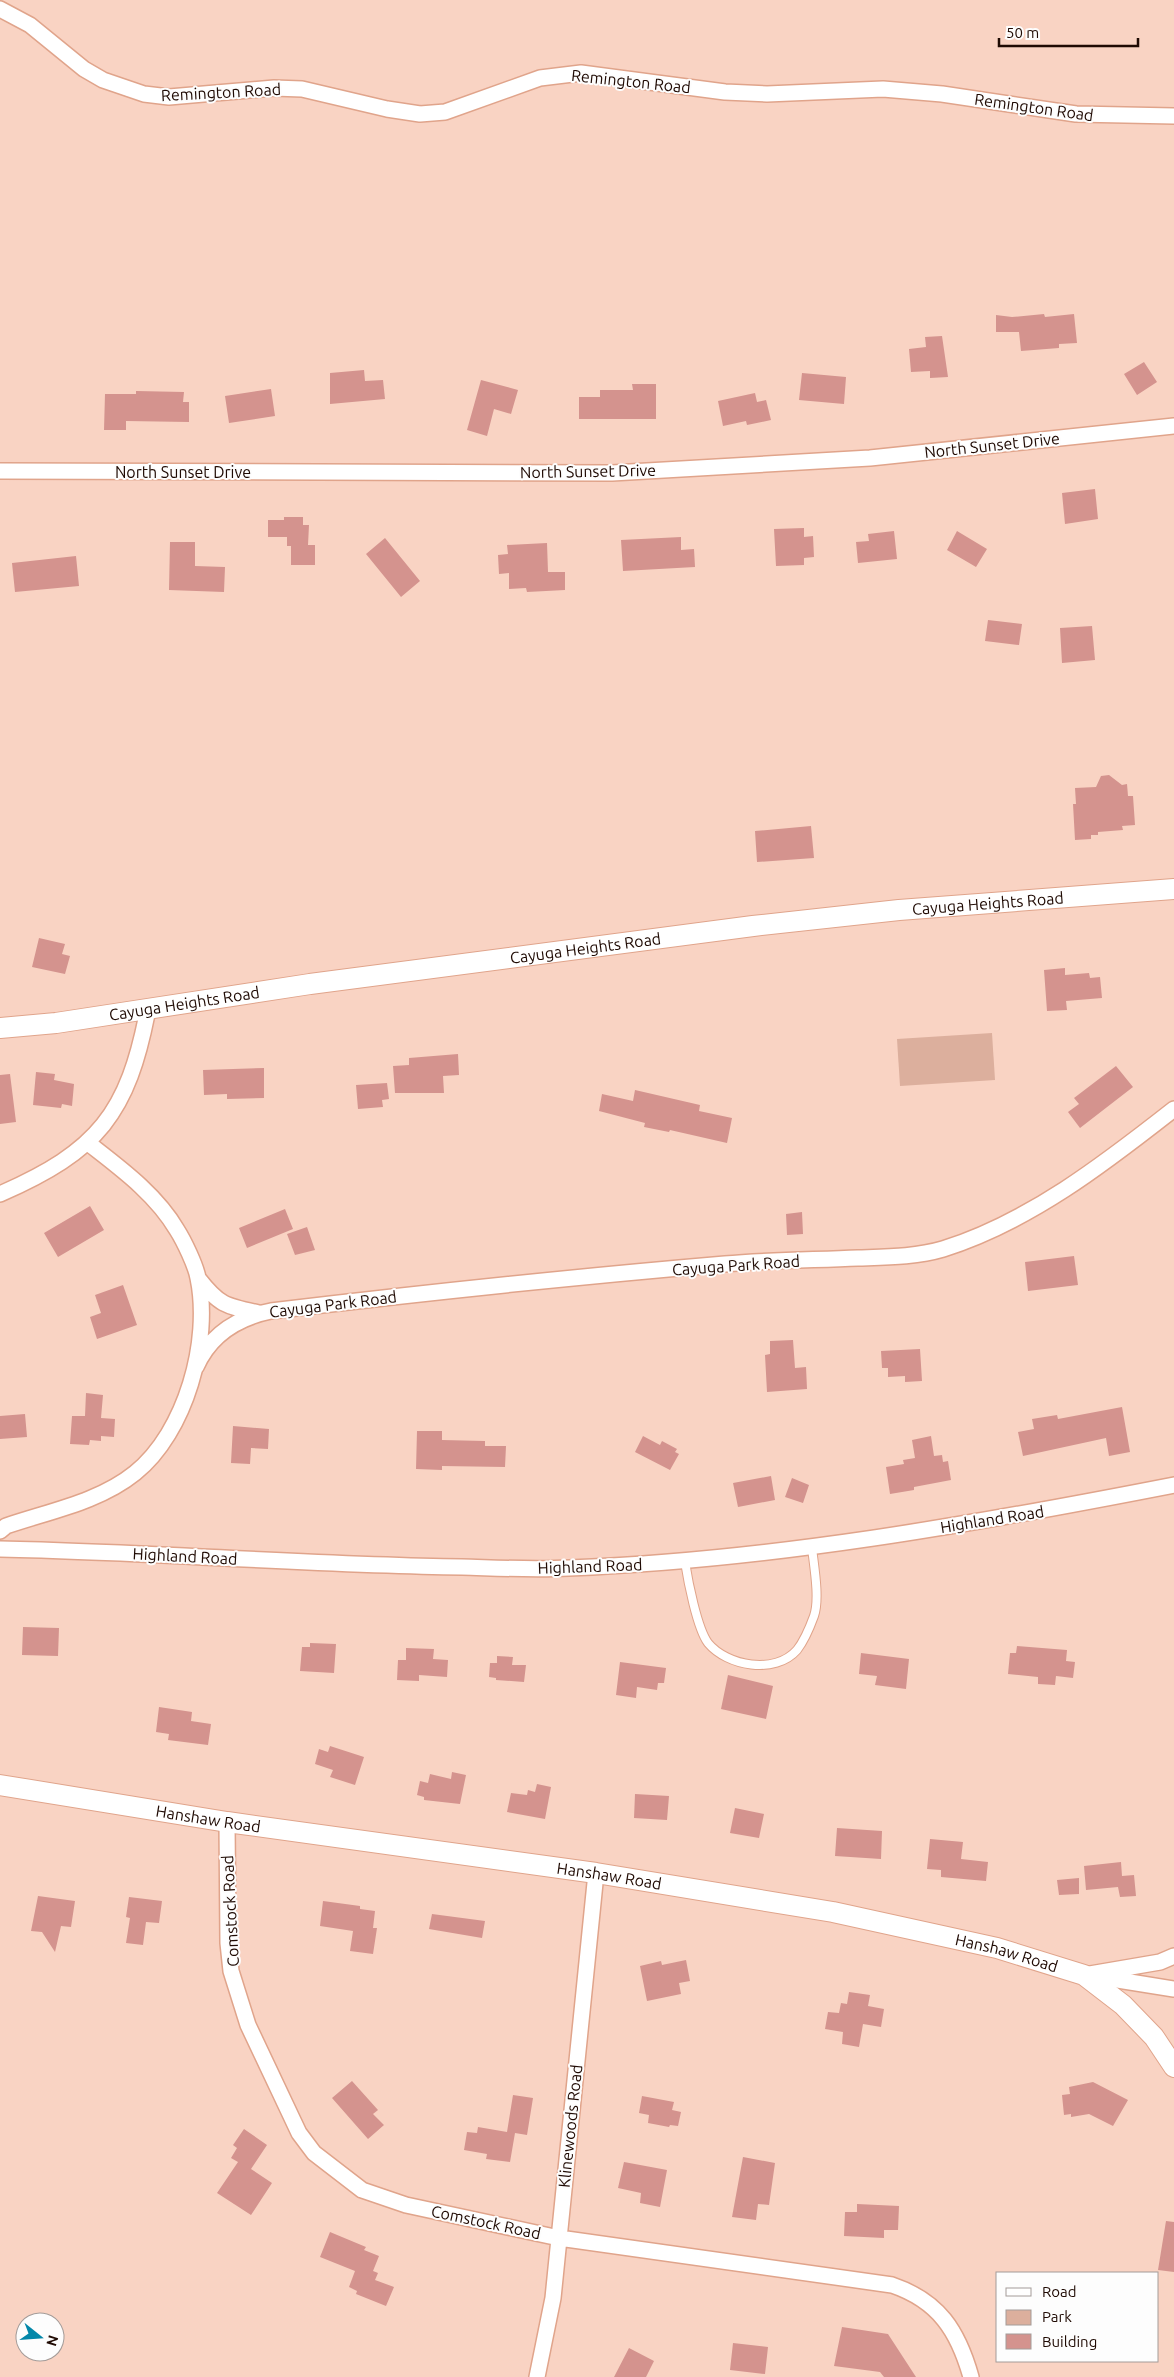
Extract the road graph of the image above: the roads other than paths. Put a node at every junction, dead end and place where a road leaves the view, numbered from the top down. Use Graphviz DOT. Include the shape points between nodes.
graph roads {
  1 [pos="0,9"];
  2 [pos="1174,116"];
  3 [pos="1174,426"];
  4 [pos="0,471"];
  5 [pos="1174,889"];
  6 [pos="148,1009"];
  7 [pos="0,1028"];
  8 [pos="1174,1109"];
  9 [pos="88,1143"];
  10 [pos="0,1194"];
  11 [pos="198,1278"];
  12 [pos="259,1313"];
  13 [pos="196,1367"];
  14 [pos="1174,1486"];
  15 [pos="0,1531"];
  16 [pos="812,1548"];
  17 [pos="0,1549"];
  18 [pos="685,1562"];
  19 [pos="0,1785"];
  20 [pos="227,1822"];
  21 [pos="596,1873"];
  22 [pos="1174,1956"];
  23 [pos="1084,1975"];
  24 [pos="1174,1989"];
  25 [pos="1174,2067"];
  26 [pos="558,2238"];
  27 [pos="537,2377"];
  28 [pos="971,2377"];
  1 -- 2 [label="street, Remington Road" via="30,25 103,80 144,94 169,97 274,88 302,89 420,114 445,112 540,78 581,74 726,92 767,94 883,89 942,94 1076,114"];
  3 -- 4 [label="street, North Sunset Drive" via="870,458 612,473"];
  5 -- 6 [label="street, Cayuga Heights Road" via="899,910 753,926 319,983"];
  6 -- 7 [label="street, Cayuga Heights Road"];
  6 -- 9 [label="street" via="141,1046 123,1096"];
  8 -- 12 [label="street, Cayuga Park Road" via="1122,1150 1042,1203 943,1249 918,1254 718,1265 460,1289"];
  9 -- 10 [label="street" via="74,1156 41,1176"];
  9 -- 11 [label="street" via="154,1199 177,1230"];
  11 -- 12 [label="street, Cayuga Park Road" via="221,1303"];
  11 -- 13 [label="street" via="201,1323"];
  12 -- 13 [label="street, Cayuga Park Road" via="227,1327 210,1343"];
  13 -- 15 [label="street" via="171,1429 158,1450 136,1472 90,1499 6,1526"];
  14 -- 16 [label="street, Highland Road"];
  16 -- 18 [label="street, Highland Road"];
  16 -- 18 [label="lane" via="815,1614 796,1651 767,1665 723,1657 707,1642"];
  17 -- 18 [label="street, Highland Road" via="87,1550 396,1566 567,1568"];
  19 -- 20 [label="street, Hanshaw Road"];
  20 -- 21 [label="street, Hanshaw Road"];
  20 -- 26 [label="street, Comstock Road" via="231,1971 248,2025 299,2133 314,2153 362,2190 406,2205"];
  21 -- 23 [label="street, Hanshaw Road" via="833,1912 997,1948"];
  21 -- 26 [label="street, Klinewoods Road"];
  22 -- 23 [label="street" via="1160,1962"];
  23 -- 24 [label="street"];
  23 -- 25 [label="street, Hanshaw Road" via="1123,2005 1154,2037"];
  26 -- 27 [label="street, Klinewoods Road" via="553,2298"];
  26 -- 28 [label="street, Comstock Road" via="898,2287 923,2300 940,2314 960,2342"];
}
